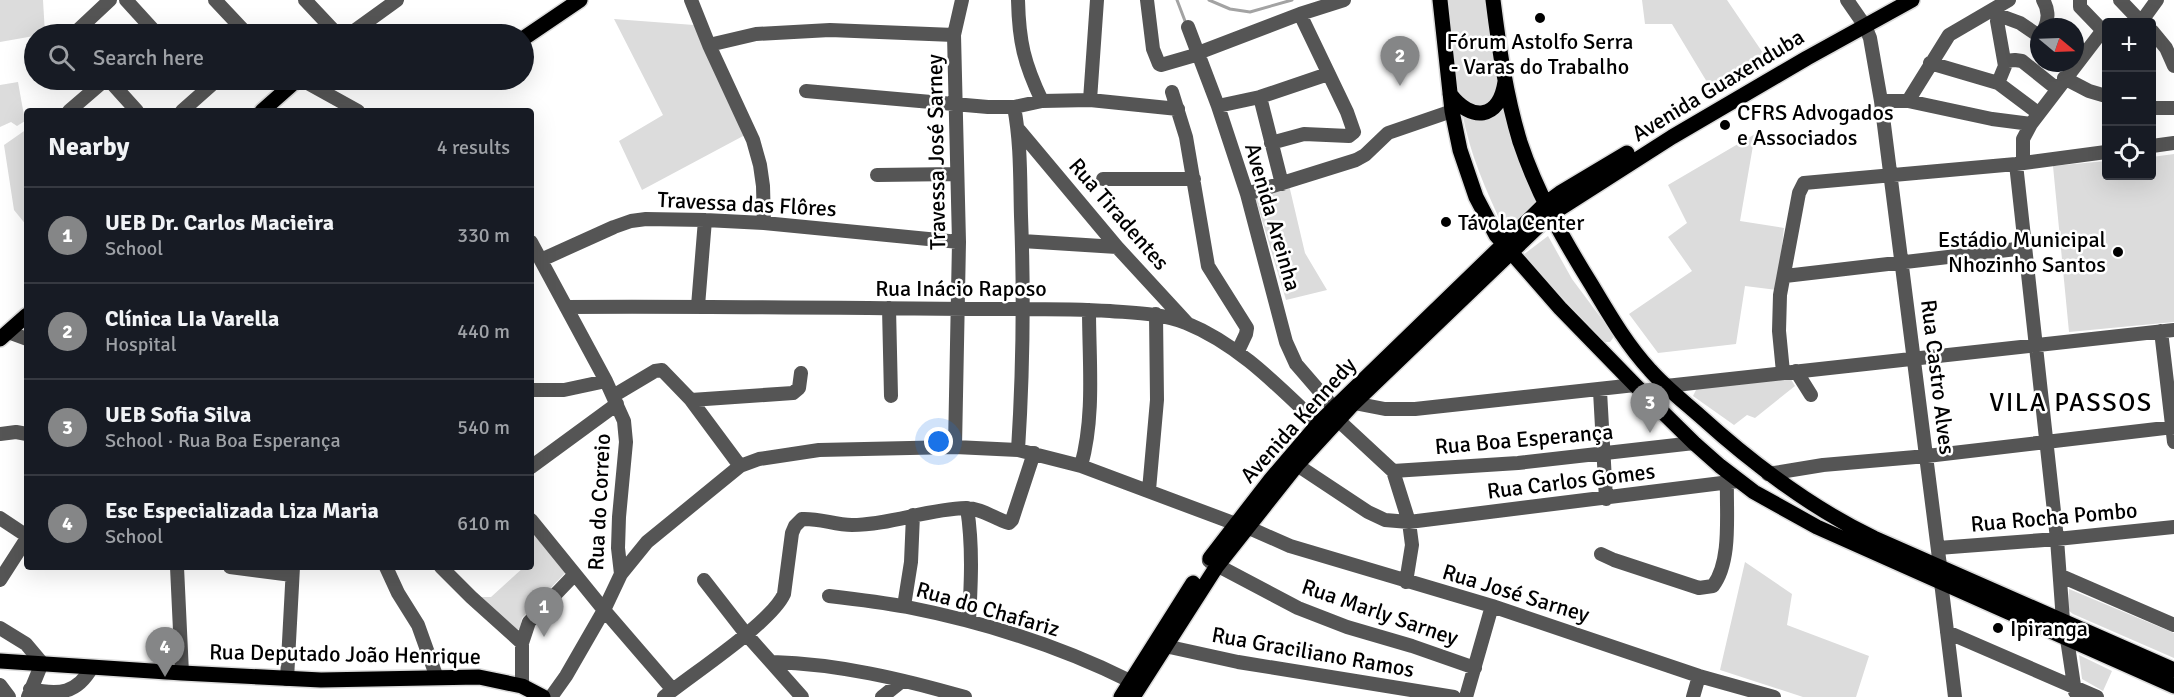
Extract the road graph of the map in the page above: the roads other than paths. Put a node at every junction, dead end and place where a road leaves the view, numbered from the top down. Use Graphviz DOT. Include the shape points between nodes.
graph roads {
  1 [pos="110,0"];
  2 [pos="126,0"];
  3 [pos="215,0"];
  4 [pos="305,0"];
  5 [pos="580,0"];
  6 [pos="691,0"];
  7 [pos="962,0"];
  8 [pos="1018,0"];
  9 [pos="1096,0"];
  10 [pos="1147,0"];
  11 [pos="1344,0"];
  12 [pos="1440,0"];
  13 [pos="1493,0"];
  14 [pos="1847,0"];
  15 [pos="1891,0"];
  16 [pos="1912,0"];
  17 [pos="2009,0"];
  18 [pos="2043,0"];
  19 [pos="2080,0"];
  20 [pos="2120,0"];
  21 [pos="2157,0"];
  22 [pos="395,1"];
  23 [pos="1300,14"];
  24 [pos="2047,18"];
  25 [pos="2137,18"];
  26 [pos="2144,18"];
  27 [pos="1862,22"];
  28 [pos="83,24"];
  29 [pos="148,24"];
  30 [pos="238,24"];
  31 [pos="328,24"];
  32 [pos="364,24"];
  33 [pos="1188,27"];
  34 [pos="2030,30"];
  35 [pos="2102,30"];
  36 [pos="534,31"];
  37 [pos="2102,34"];
  38 [pos="954,35"];
  39 [pos="2156,37"];
  40 [pos="710,45"];
  41 [pos="1198,53"];
  42 [pos="2084,53"];
  43 [pos="2005,61"];
  44 [pos="1930,63"];
  45 [pos="2174,66"];
  46 [pos="2069,72"];
  47 [pos="1328,74"];
  48 [pos="1505,81"];
  49 [pos="1998,83"];
  50 [pos="2061,84"];
  51 [pos="95,90"];
  52 [pos="117,90"];
  53 [pos="198,90"];
  54 [pos="286,90"];
  55 [pos="320,90"];
  56 [pos="807,92"];
  57 [pos="1172,92"];
  58 [pos="1450,94"];
  59 [pos="2102,95"];
  60 [pos="1260,97"];
  61 [pos="1090,100"];
  62 [pos="1881,100"];
  63 [pos="1042,101"];
  64 [pos="1908,102"];
  65 [pos="955,105"];
  66 [pos="1218,106"];
  67 [pos="1014,107"];
  68 [pos="73,108"];
  69 [pos="134,108"];
  70 [pos="184,108"];
  71 [pos="265,108"];
  72 [pos="353,108"];
  73 [pos="2156,108"];
  74 [pos="2174,108"];
  75 [pos="1178,109"];
  76 [pos="1452,111"];
  77 [pos="2034,118"];
  78 [pos="1018,130"];
  79 [pos="1271,143"];
  80 [pos="2174,143"];
  81 [pos="2156,145"];
  82 [pos="2102,153"];
  83 [pos="2019,164"];
  84 [pos="957,174"];
  85 [pos="877,175"];
  86 [pos="1890,176"];
  87 [pos="1103,179"];
  88 [pos="1194,179"];
  89 [pos="1282,184"];
  90 [pos="1537,186"];
  91 [pos="1560,193"];
  92 [pos="1247,194"];
  93 [pos="1548,209"];
  94 [pos="705,220"];
  95 [pos="764,224"];
  96 [pos="1022,241"];
  97 [pos="959,242"];
  98 [pos="534,247"];
  99 [pos="1117,247"];
  100 [pos="1506,248"];
  101 [pos="2025,248"];
  102 [pos="541,260"];
  103 [pos="1901,261"];
  104 [pos="1785,276"];
  105 [pos="698,306"];
  106 [pos="566,307"];
  107 [pos="889,308"];
  108 [pos="958,309"];
  109 [pos="1023,309"];
  110 [pos="1089,310"];
  111 [pos="1156,314"];
  112 [pos="24,318"];
  113 [pos="1188,324"];
  114 [pos="2168,330"];
  115 [pos="1622,335"];
  116 [pos="4,336"];
  117 [pos="24,339"];
  118 [pos="2036,345"];
  119 [pos="1238,351"];
  120 [pos="1601,351"];
  121 [pos="1915,358"];
  122 [pos="1790,372"];
  123 [pos="801,373"];
  124 [pos="606,381"];
  125 [pos="1635,386"];
  126 [pos="1666,386"];
  127 [pos="534,390"];
  128 [pos="1600,391"];
  129 [pos="1810,395"];
  130 [pos="891,396"];
  131 [pos="615,400"];
  132 [pos="691,400"];
  133 [pos="1651,402"];
  134 [pos="1354,403"];
  135 [pos="1336,414"];
  136 [pos="1318,424"];
  137 [pos="2173,432"];
  138 [pos="24,433"];
  139 [pos="0,434"];
  140 [pos="2047,442"];
  141 [pos="1694,443"];
  142 [pos="955,447"];
  143 [pos="1018,450"];
  144 [pos="1034,453"];
  145 [pos="1604,454"];
  146 [pos="1927,456"];
  147 [pos="534,465"];
  148 [pos="1297,465"];
  149 [pos="740,466"];
  150 [pos="1082,466"];
  151 [pos="1393,471"];
  152 [pos="1768,474"];
  153 [pos="1732,482"];
  154 [pos="1149,490"];
  155 [pos="1606,499"];
  156 [pos="967,508"];
  157 [pos="913,515"];
  158 [pos="0,518"];
  159 [pos="1409,522"];
  160 [pos="534,524"];
  161 [pos="1241,525"];
  162 [pos="2174,527"];
  163 [pos="24,535"];
  164 [pos="2057,539"];
  165 [pos="24,542"];
  166 [pos="1938,548"];
  167 [pos="1600,554"];
  168 [pos="1213,563"];
  169 [pos="1940,566"];
  170 [pos="177,570"];
  171 [pos="276,570"];
  172 [pos="392,570"];
  173 [pos="444,570"];
  174 [pos="292,571"];
  175 [pos="575,574"];
  176 [pos="621,574"];
  177 [pos="2061,576"];
  178 [pos="0,580"];
  179 [pos="704,580"];
  180 [pos="1406,582"];
  181 [pos="1941,582"];
  182 [pos="829,596"];
  183 [pos="904,606"];
  184 [pos="1492,606"];
  185 [pos="604,610"];
  186 [pos="969,621"];
  187 [pos="2063,621"];
  188 [pos="2174,625"];
  189 [pos="0,628"];
  190 [pos="1947,632"];
  191 [pos="746,634"];
  192 [pos="2067,639"];
  193 [pos="522,643"];
  194 [pos="1165,646"];
  195 [pos="0,661"];
  196 [pos="773,662"];
  197 [pos="42,663"];
  198 [pos="92,667"];
  199 [pos="1475,668"];
  200 [pos="2174,670"];
  201 [pos="182,674"];
  202 [pos="1699,676"];
  203 [pos="437,678"];
  204 [pos="287,679"];
  205 [pos="902,681"];
  206 [pos="1130,681"];
  207 [pos="0,685"];
  208 [pos="522,686"];
  209 [pos="2174,686"];
  210 [pos="2075,692"];
  211 [pos="29,693"];
  212 [pos="944,694"];
  213 [pos="668,695"];
  214 [pos="9,697"];
  215 [pos="543,697"];
  216 [pos="551,697"];
  217 [pos="802,697"];
  218 [pos="882,697"];
  219 [pos="965,697"];
  220 [pos="1121,697"];
  221 [pos="1133,697"];
  222 [pos="1454,697"];
  223 [pos="1466,697"];
  224 [pos="1693,697"];
  225 [pos="1774,697"];
  226 [pos="1955,697"];
  227 [pos="2097,697"];
  1 -- 28 [label="street"];
  2 -- 29 [label="street"];
  3 -- 30 [label="street"];
  4 -- 31 [label="street"];
  5 -- 36 [label="main road"];
  6 -- 40 [label="street"];
  7 -- 38 [label="street, Travessa José Sarney"];
  8 -- 63 [label="street" via="1022,50"];
  9 -- 61 [label="street"];
  10 -- 41 [label="street" via="1153,49 1159,64"];
  11 -- 23 [label="street"];
  12 -- 58 [label="main road"];
  13 -- 48 [label="main road"];
  14 -- 27 [label="street, Rua Castro Alves"];
  15 -- 27 [label="main road, Avenida Guaxenduba"];
  16 -- 27 [label="main road, Avenida Guaxenduba"];
  17 -- 44 [label="street" via="1954,31"];
  18 -- 24 [label="street"];
  19 -- 35 [label="street" via="2080,7"];
  20 -- 25 [label="street"];
  21 -- 26 [label="street"];
  22 -- 32 [label="street"];
  23 -- 41 [label="street"];
  23 -- 47 [label="street"];
  27 -- 62 [label="street, Rua Castro Alves" via="1870,38"];
  27 -- 91 [label="main road, Avenida Guaxenduba" via="1801,50"];
  27 -- 93 [label="main road, Avenida Guaxenduba"];
  33 -- 41 [label="street, Avenida Areinha"];
  34 -- 43 [label="street" via="1999,18"];
  37 -- 42 [label="street"];
  38 -- 40 [label="street" via="830,30 756,34"];
  38 -- 65 [label="street, Travessa José Sarney"];
  39 -- 45 [label="street"];
  40 -- 95 [label="street" via="760,165"];
  41 -- 66 [label="street, Avenida Areinha"];
  43 -- 49 [label="street"];
  43 -- 50 [label="street" via="2022,61"];
  44 -- 49 [label="street"];
  44 -- 64 [label="street"];
  46 -- 50 [label="street"];
  47 -- 60 [label="street"];
  47 -- 79 [label="street" via="1354,132 1349,136 1304,134"];
  48 -- 58 [label="main road" via="1499,100 1486,113 1467,110"];
  48 -- 90 [label="main road"];
  49 -- 77 [label="street"];
  50 -- 59 [label="street"];
  50 -- 77 [label="street"];
  51 -- 68 [label="street"];
  52 -- 69 [label="street"];
  53 -- 70 [label="street"];
  54 -- 71 [label="main road"];
  55 -- 72 [label="street"];
  56 -- 65 [label="street"];
  57 -- 75 [label="street"];
  58 -- 76 [label="main road"];
  60 -- 66 [label="street"];
  60 -- 79 [label="street"];
  61 -- 63 [label="street"];
  61 -- 75 [label="street"];
  62 -- 64 [label="street"];
  62 -- 86 [label="street, Rua Castro Alves"];
  63 -- 67 [label="street"];
  64 -- 77 [label="street" via="1992,119"];
  65 -- 67 [label="street"];
  65 -- 84 [label="street, Travessa José Sarney"];
  66 -- 92 [label="street, Avenida Areinha"];
  67 -- 78 [label="street"];
  73 -- 74 [label="street"];
  75 -- 88 [label="street"];
  76 -- 89 [label="street" via="1388,133 1356,160"];
  76 -- 100 [label="main road" via="1468,176"];
  77 -- 83 [label="street" via="2023,139"];
  78 -- 96 [label="street"];
  78 -- 99 [label="street, Rua Tiradentes"];
  79 -- 89 [label="street"];
  80 -- 81 [label="street"];
  82 -- 83 [label="street"];
  83 -- 86 [label="street"];
  83 -- 101 [label="street"];
  84 -- 85 [label="street"];
  84 -- 97 [label="street, Travessa José Sarney"];
  86 -- 103 [label="street, Rua Castro Alves"];
  86 -- 104 [label="street" via="1804,183"];
  87 -- 88 [label="street"];
  88 -- 119 [label="street" via="1208,266 1247,328"];
  89 -- 92 [label="street"];
  90 -- 91 [label="main road"];
  90 -- 93 [label="main road"];
  91 -- 93 [label="main road, Avenida Guaxenduba"];
  92 -- 135 [label="street, Avenida Areinha" via="1286,342 1296,364"];
  93 -- 100 [label="main road, Avenida Kennedy"];
  93 -- 115 [label="main road"];
  94 -- 95 [label="street, Travessa das Flôres"];
  94 -- 102 [label="street, Travessa das Flôres" via="631,221"];
  94 -- 105 [label="street"];
  95 -- 97 [label="street, Travessa das Flôres"];
  96 -- 99 [label="street"];
  96 -- 109 [label="street"];
  97 -- 108 [label="street, Travessa José Sarney"];
  98 -- 102 [label="street, Rua do Correio"];
  99 -- 113 [label="street, Rua Tiradentes"];
  100 -- 120 [label="main road"];
  100 -- 134 [label="main road, Avenida Kennedy"];
  100 -- 135 [label="main road, Avenida Kennedy"];
  101 -- 103 [label="street"];
  101 -- 118 [label="street"];
  102 -- 106 [label="street, Rua do Correio"];
  103 -- 104 [label="street"];
  103 -- 121 [label="street, Rua Castro Alves"];
  104 -- 122 [label="street" via="1779,331"];
  105 -- 106 [label="street, Rua Inácio Raposo"];
  105 -- 107 [label="street, Rua Inácio Raposo"];
  106 -- 124 [label="street, Rua do Correio"];
  107 -- 108 [label="street, Rua Inácio Raposo"];
  107 -- 130 [label="street"];
  108 -- 109 [label="street, Rua Inácio Raposo"];
  108 -- 142 [label="street, Travessa José Sarney"];
  109 -- 110 [label="street, Rua Inácio Raposo"];
  109 -- 143 [label="street"];
  110 -- 111 [label="street, Rua Inácio Raposo"];
  110 -- 150 [label="street" via="1089,424"];
  111 -- 113 [label="street, Rua Inácio Raposo"];
  111 -- 154 [label="street" via="1157,400"];
  112 -- 116 [label="main road"];
  113 -- 119 [label="street, Rua Inácio Raposo"];
  114 -- 118 [label="street"];
  114 -- 137 [label="street"];
  115 -- 120 [label="main road" via="1615,349"];
  115 -- 126 [label="main road"];
  116 -- 117 [label="street"];
  118 -- 121 [label="street"];
  118 -- 140 [label="street"];
  119 -- 136 [label="street, Rua Inácio Raposo"];
  120 -- 125 [label="main road"];
  121 -- 122 [label="street"];
  121 -- 146 [label="street, Rua Castro Alves"];
  122 -- 126 [label="street"];
  122 -- 129 [label="street"];
  123 -- 132 [label="street" via="799,388 793,393"];
  124 -- 127 [label="street" via="564,390"];
  124 -- 131 [label="street, Rua do Correio"];
  125 -- 128 [label="street"];
  125 -- 133 [label="main road"];
  126 -- 133 [label="main road"];
  126 -- 152 [label="main road"];
  128 -- 134 [label="street" via="1415,409"];
  128 -- 145 [label="street"];
  131 -- 132 [label="street" via="658,370 665,372"];
  131 -- 147 [label="street"];
  131 -- 176 [label="street, Rua do Correio" via="624,421 626,442 619,517"];
  132 -- 149 [label="street"];
  133 -- 141 [label="main road"];
  134 -- 135 [label="main road, Avenida Kennedy"];
  135 -- 136 [label="main road, Avenida Kennedy"];
  135 -- 148 [label="main road, Avenida Kennedy"];
  135 -- 151 [label="street, Avenida Areinha"];
  136 -- 161 [label="main road, Avenida Kennedy" via="1282,465"];
  137 -- 140 [label="street"];
  138 -- 139 [label="street"];
  140 -- 146 [label="street"];
  140 -- 164 [label="street"];
  141 -- 145 [label="street, Rua Boa Esperança"];
  141 -- 153 [label="main road"];
  142 -- 143 [label="street, Rua José Sarney"];
  142 -- 149 [label="street, Rua José Sarney" via="819,450 759,459"];
  143 -- 144 [label="street, Rua José Sarney"];
  144 -- 150 [label="street, Rua José Sarney"];
  144 -- 156 [label="street" via="1011,522"];
  145 -- 151 [label="street, Rua Boa Esperança"];
  145 -- 155 [label="street"];
  146 -- 152 [label="street"];
  146 -- 166 [label="street, Rua Castro Alves"];
  148 -- 159 [label="street, Rua Carlos Gomes" via="1368,512 1385,520"];
  148 -- 161 [label="main road, Avenida Kennedy"];
  149 -- 176 [label="street" via="647,542"];
  150 -- 154 [label="street, Rua José Sarney"];
  151 -- 159 [label="street"];
  152 -- 169 [label="main road" via="1838,520"];
  153 -- 155 [label="street, Rua Carlos Gomes"];
  153 -- 167 [label="street" via="1724,560 1713,586 1699,588"];
  153 -- 181 [label="main road" via="1816,527"];
  154 -- 161 [label="street, Rua José Sarney"];
  155 -- 159 [label="street, Rua Carlos Gomes"];
  156 -- 157 [label="street"];
  156 -- 186 [label="street" via="972,568"];
  157 -- 183 [label="street"];
  157 -- 191 [label="street" via="851,525 802,519 792,533 784,594 771,613"];
  158 -- 163 [label="street"];
  159 -- 180 [label="street" via="1412,551"];
  160 -- 175 [label="street"];
  161 -- 168 [label="main road, Avenida Kennedy"];
  161 -- 180 [label="street, Rua José Sarney" via="1290,546"];
  162 -- 164 [label="street, Rua Rocha Pombo"];
  164 -- 166 [label="street, Rua Rocha Pombo"];
  164 -- 177 [label="street"];
  165 -- 178 [label="street"];
  166 -- 169 [label="street, Rua Castro Alves"];
  168 -- 194 [label="main road, Avenida Kennedy"];
  168 -- 199 [label="street, Rua Marly Sarney" via="1298,608"];
  168 -- 206 [label="main road, Avenida Kennedy"];
  169 -- 187 [label="main road"];
  170 -- 201 [label="street"];
  171 -- 174 [label="street"];
  172 -- 203 [label="street" via="398,593 418,625"];
  173 -- 193 [label="street"];
  174 -- 204 [label="street"];
  175 -- 185 [label="street"];
  175 -- 193 [label="street" via="533,616"];
  176 -- 185 [label="street, Rua do Correio"];
  177 -- 187 [label="street"];
  177 -- 188 [label="street"];
  179 -- 191 [label="street"];
  180 -- 184 [label="street, Rua José Sarney"];
  181 -- 190 [label="street"];
  181 -- 192 [label="main road"];
  182 -- 183 [label="street, Rua do Chafariz"];
  183 -- 186 [label="street, Rua do Chafariz"];
  184 -- 199 [label="street"];
  184 -- 202 [label="street, Rua José Sarney"];
  185 -- 213 [label="street"];
  185 -- 216 [label="street, Rua do Correio"];
  186 -- 206 [label="street, Rua do Chafariz" via="1076,656"];
  187 -- 200 [label="main road"];
  189 -- 197 [label="street" via="26,644"];
  190 -- 210 [label="street"];
  190 -- 226 [label="street"];
  191 -- 196 [label="street"];
  191 -- 213 [label="street"];
  192 -- 209 [label="main road"];
  192 -- 210 [label="street"];
  193 -- 208 [label="street"];
  194 -- 221 [label="main road, Avenida Kennedy"];
  194 -- 222 [label="street, Rua Graciliano Ramos"];
  195 -- 197 [label="main road, Rua Deputado João Henrique"];
  196 -- 205 [label="street" via="813,663"];
  196 -- 217 [label="street"];
  197 -- 198 [label="main road, Rua Deputado João Henrique"];
  197 -- 211 [label="street"];
  198 -- 201 [label="main road, Rua Deputado João Henrique"];
  198 -- 211 [label="street" via="70,689"];
  199 -- 223 [label="street"];
  201 -- 204 [label="main road, Rua Deputado João Henrique"];
  202 -- 224 [label="street"];
  202 -- 225 [label="street, Rua José Sarney"];
  203 -- 204 [label="main road, Rua Deputado João Henrique"];
  203 -- 208 [label="main road, Rua Deputado João Henrique" via="479,677"];
  205 -- 212 [label="street"];
  205 -- 218 [label="street"];
  206 -- 220 [label="main road, Avenida Kennedy"];
  207 -- 214 [label="street"];
  208 -- 215 [label="main road, Rua Deputado João Henrique"];
  210 -- 227 [label="street"];
  212 -- 219 [label="street"];
}
